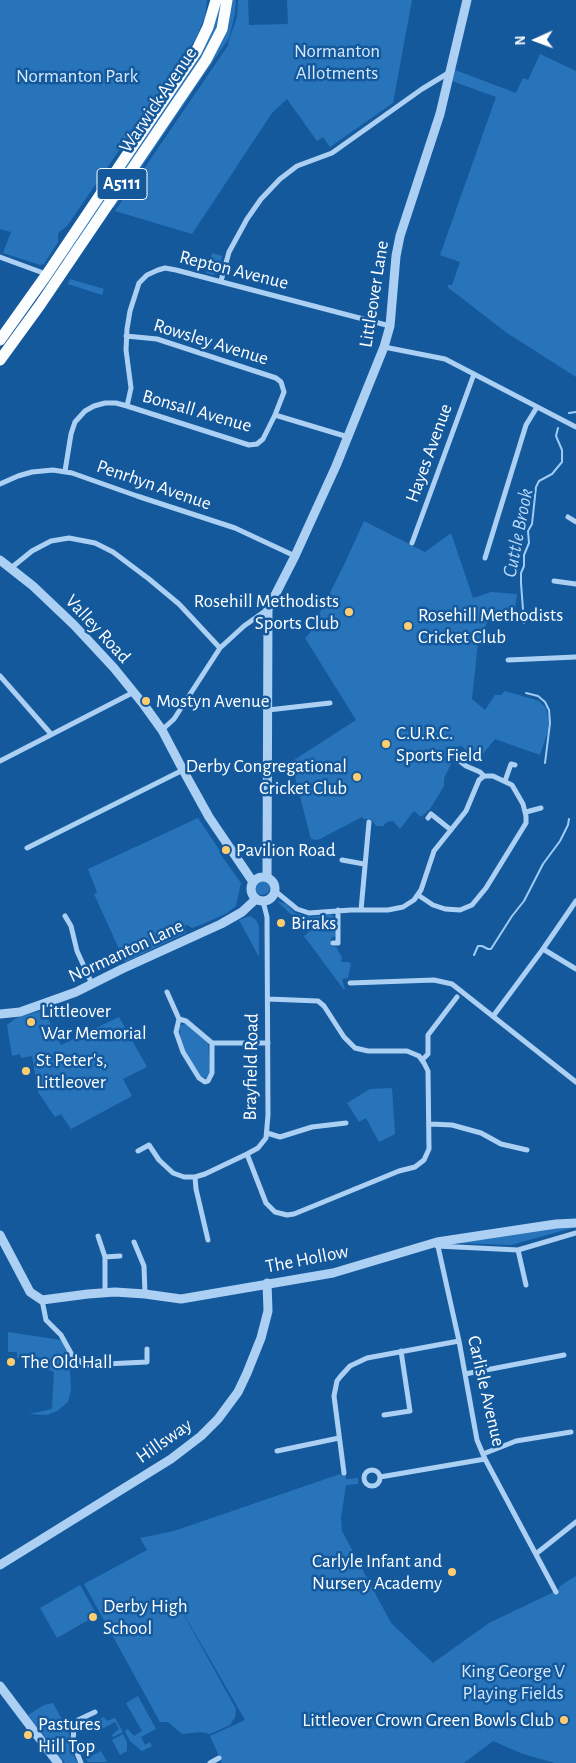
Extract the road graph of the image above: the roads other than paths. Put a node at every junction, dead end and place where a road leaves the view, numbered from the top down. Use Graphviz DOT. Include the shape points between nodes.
graph roads {
  1 [pos="216,0"];
  2 [pos="227,0"];
  3 [pos="467,0"];
  4 [pos="451,72"];
  5 [pos="0,257"];
  6 [pos="47,274"];
  7 [pos="221,281"];
  8 [pos="390,326"];
  9 [pos="126,336"];
  10 [pos="0,340"];
  11 [pos="384,347"];
  12 [pos="0,360"];
  13 [pos="474,374"];
  14 [pos="127,406"];
  15 [pos="537,407"];
  16 [pos="275,415"];
  17 [pos="576,427"];
  18 [pos="348,437"];
  19 [pos="65,471"];
  20 [pos="0,484"];
  21 [pos="568,517"];
  22 [pos="576,522"];
  23 [pos="412,543"];
  24 [pos="294,556"];
  25 [pos="485,558"];
  26 [pos="0,560"];
  27 [pos="11,568"];
  28 [pos="554,581"];
  29 [pos="576,584"];
  30 [pos="268,609"];
  31 [pos="220,648"];
  32 [pos="576,657"];
  33 [pos="508,660"];
  34 [pos="0,676"];
  35 [pos="134,692"];
  36 [pos="330,703"];
  37 [pos="268,710"];
  38 [pos="162,730"];
  39 [pos="51,734"];
  40 [pos="459,754"];
  41 [pos="0,761"];
  42 [pos="515,765"];
  43 [pos="183,770"];
  44 [pos="484,776"];
  45 [pos="505,780"];
  46 [pos="541,808"];
  47 [pos="526,812"];
  48 [pos="428,818"];
  49 [pos="369,822"];
  50 [pos="451,830"];
  51 [pos="27,848"];
  52 [pos="342,860"];
  53 [pos="364,864"];
  54 [pos="267,877"];
  55 [pos="253,882"];
  56 [pos="275,892"];
  57 [pos="418,894"];
  58 [pos="260,900"];
  59 [pos="576,901"];
  60 [pos="338,910"];
  61 [pos="361,910"];
  62 [pos="65,916"];
  63 [pos="333,943"];
  64 [pos="543,949"];
  65 [pos="576,969"];
  66 [pos="350,983"];
  67 [pos="92,984"];
  68 [pos="167,992"];
  69 [pos="457,997"];
  70 [pos="268,999"];
  71 [pos="0,1014"];
  72 [pos="494,1015"];
  73 [pos="178,1019"];
  74 [pos="212,1043"];
  75 [pos="268,1043"];
  76 [pos="422,1060"];
  77 [pos="576,1082"];
  78 [pos="346,1122"];
  79 [pos="430,1124"];
  80 [pos="267,1133"];
  81 [pos="527,1150"];
  82 [pos="138,1151"];
  83 [pos="247,1154"];
  84 [pos="195,1177"];
  85 [pos="576,1223"];
  86 [pos="576,1233"];
  87 [pos="0,1235"];
  88 [pos="98,1236"];
  89 [pos="208,1240"];
  90 [pos="134,1242"];
  91 [pos="437,1244"];
  92 [pos="518,1250"];
  93 [pos="120,1256"];
  94 [pos="106,1257"];
  95 [pos="267,1283"];
  96 [pos="526,1285"];
  97 [pos="105,1293"];
  98 [pos="145,1294"];
  99 [pos="42,1300"];
  100 [pos="459,1341"];
  101 [pos="147,1349"];
  102 [pos="401,1351"];
  103 [pos="564,1355"];
  104 [pos="465,1374"];
  105 [pos="384,1415"];
  106 [pos="571,1432"];
  107 [pos="339,1438"];
  108 [pos="277,1451"];
  109 [pos="484,1457"];
  110 [pos="344,1473"];
  111 [pos="380,1477"];
  112 [pos="576,1522"];
  113 [pos="537,1553"];
  114 [pos="0,1565"];
  115 [pos="556,1592"];
  116 [pos="1,1689"];
  117 [pos="95,1712"];
  118 [pos="219,1758"];
  119 [pos="58,1763"];
  120 [pos="81,1763"];
  121 [pos="210,1763"];
  1 -- 6 [label="highway, Warwick Avenue / A5111" via="196,52"];
  2 -- 12 [label="highway, Warwick Avenue / A5111" via="222,29 206,60"];
  3 -- 4 [label="street, Littleover Lane"];
  4 -- 7 [label="street" via="332,153 298,166 280,179 247,219 229,252"];
  4 -- 8 [label="street, Littleover Lane" via="400,236"];
  5 -- 6 [label="street"];
  6 -- 10 [label="highway, Warwick Avenue / A5111"];
  7 -- 8 [label="street, Repton Avenue"];
  7 -- 9 [label="street, Repton Avenue" via="171,269 150,273 136,289"];
  8 -- 11 [label="street, Littleover Lane"];
  9 -- 14 [label="street, Repton Avenue" via="131,385"];
  9 -- 16 [label="street, Rowsley Avenue" via="157,339 276,378 284,390"];
  11 -- 13 [label="street" via="444,358"];
  11 -- 18 [label="street, Littleover Lane"];
  13 -- 15 [label="street"];
  13 -- 23 [label="street, Hayes Avenue"];
  14 -- 16 [label="street, Bonsall Avenue" via="251,445 263,439"];
  14 -- 19 [label="street, Bonsall Avenue" via="104,403 82,414 72,430"];
  15 -- 17 [label="street"];
  15 -- 25 [label="street" via="526,426"];
  16 -- 18 [label="street, Bonsall Avenue"];
  18 -- 24 [label="street, Littleover Lane"];
  19 -- 20 [label="street, Penrhyn Avenue" via="32,472"];
  19 -- 24 [label="street, Penrhyn Avenue" via="235,528"];
  21 -- 22 [label="street"];
  24 -- 30 [label="street, Littleover Lane"];
  26 -- 27 [label="street, Valley Road"];
  27 -- 31 [label="street" via="32,550 48,542 67,538 95,542 149,578 179,604"];
  27 -- 35 [label="street, Valley Road" via="74,625"];
  28 -- 29 [label="street"];
  30 -- 31 [label="street"];
  30 -- 37 [label="street"];
  31 -- 38 [label="street" via="174,718"];
  32 -- 33 [label="street"];
  34 -- 39 [label="street"];
  35 -- 38 [label="street, Valley Road"];
  35 -- 39 [label="street"];
  36 -- 37 [label="street"];
  37 -- 54 [label="street"];
  38 -- 43 [label="street"];
  39 -- 41 [label="street"];
  40 -- 44 [label="street" via="456,758"];
  42 -- 45 [label="street" via="511,764"];
  43 -- 51 [label="street"];
  43 -- 55 [label="street"];
  44 -- 45 [label="street"];
  44 -- 50 [label="street" via="479,780 468,808"];
  45 -- 47 [label="street" via="517,790"];
  46 -- 47 [label="street"];
  47 -- 57 [label="street" via="524,827 475,903 460,910 444,910"];
  48 -- 50 [label="street" via="431,814"];
  49 -- 53 [label="street"];
  50 -- 57 [label="street" via="434,851"];
  52 -- 53 [label="street"];
  53 -- 61 [label="street"];
  54 -- 55 [label="street"];
  54 -- 56 [label="street" via="274,882"];
  55 -- 58 [label="street" via="252,893"];
  56 -- 58 [label="street" via="271,899"];
  56 -- 60 [label="street" via="305,913"];
  57 -- 61 [label="street" via="398,909"];
  58 -- 67 [label="street, Normanton Lane" via="221,924"];
  58 -- 70 [label="street, Brayfield Road" via="267,917"];
  59 -- 64 [label="street"];
  60 -- 61 [label="street"];
  60 -- 63 [label="street" via="338,943"];
  62 -- 67 [label="street"];
  64 -- 65 [label="street"];
  64 -- 72 [label="street"];
  66 -- 72 [label="street" via="447,982"];
  67 -- 71 [label="street, Normanton Lane" via="41,1006"];
  68 -- 73 [label="street"];
  69 -- 76 [label="street" via="428,1035 428,1054"];
  70 -- 75 [label="street, Brayfield Road"];
  70 -- 76 [label="street" via="318,1001 356,1048 407,1051"];
  72 -- 77 [label="street"];
  73 -- 74 [label="street" via="186,1021"];
  73 -- 74 [label="street" via="176,1032 183,1052 205,1082 212,1073"];
  74 -- 75 [label="street"];
  75 -- 80 [label="street, Brayfield Road"];
  76 -- 79 [label="street" via="428,1071"];
  78 -- 80 [label="street" via="312,1126 280,1137"];
  79 -- 81 [label="street" via="452,1124 502,1144"];
  79 -- 83 [label="street" via="429,1149 418,1165 294,1214 280,1214 266,1203"];
  80 -- 83 [label="street, Brayfield Road" via="262,1144"];
  82 -- 84 [label="street" via="149,1145 173,1173"];
  83 -- 84 [label="street, Brayfield Road"];
  84 -- 89 [label="street"];
  85 -- 91 [label="street, The Hollow"];
  86 -- 92 [label="street"];
  87 -- 99 [label="street" via="30,1292"];
  88 -- 94 [label="street"];
  90 -- 98 [label="street" via="144,1266"];
  91 -- 92 [label="street"];
  91 -- 95 [label="street, The Hollow" via="332,1273"];
  91 -- 100 [label="street, Carlisle Avenue"];
  92 -- 96 [label="street"];
  93 -- 94 [label="street"];
  94 -- 97 [label="street"];
  95 -- 98 [label="street, The Hollow" via="181,1300"];
  95 -- 114 [label="street, Hillsway" via="268,1311 261,1338 238,1392 218,1419 171,1459"];
  97 -- 98 [label="street, The Hollow"];
  97 -- 99 [label="street, The Hollow"];
  99 -- 101 [label="street" via="46,1320 62,1335 72,1355 85,1365 147,1362"];
  100 -- 102 [label="street"];
  100 -- 104 [label="street, Carlisle Avenue"];
  102 -- 105 [label="street" via="410,1411"];
  102 -- 107 [label="street" via="366,1358 350,1366 337,1381 334,1396"];
  103 -- 104 [label="street"];
  104 -- 109 [label="street, Carlisle Avenue" via="477,1440"];
  106 -- 109 [label="street" via="516,1441"];
  107 -- 108 [label="street"];
  107 -- 110 [label="street"];
  109 -- 111 [label="street"];
  109 -- 113 [label="street, Carlisle Avenue"];
  112 -- 113 [label="street"];
  113 -- 115 [label="street, Carlisle Avenue"];
  116 -- 119 [label="street"];
  117 -- 120 [label="street" via="74,1725 73,1743"];
  118 -- 121 [label="street"];
}
